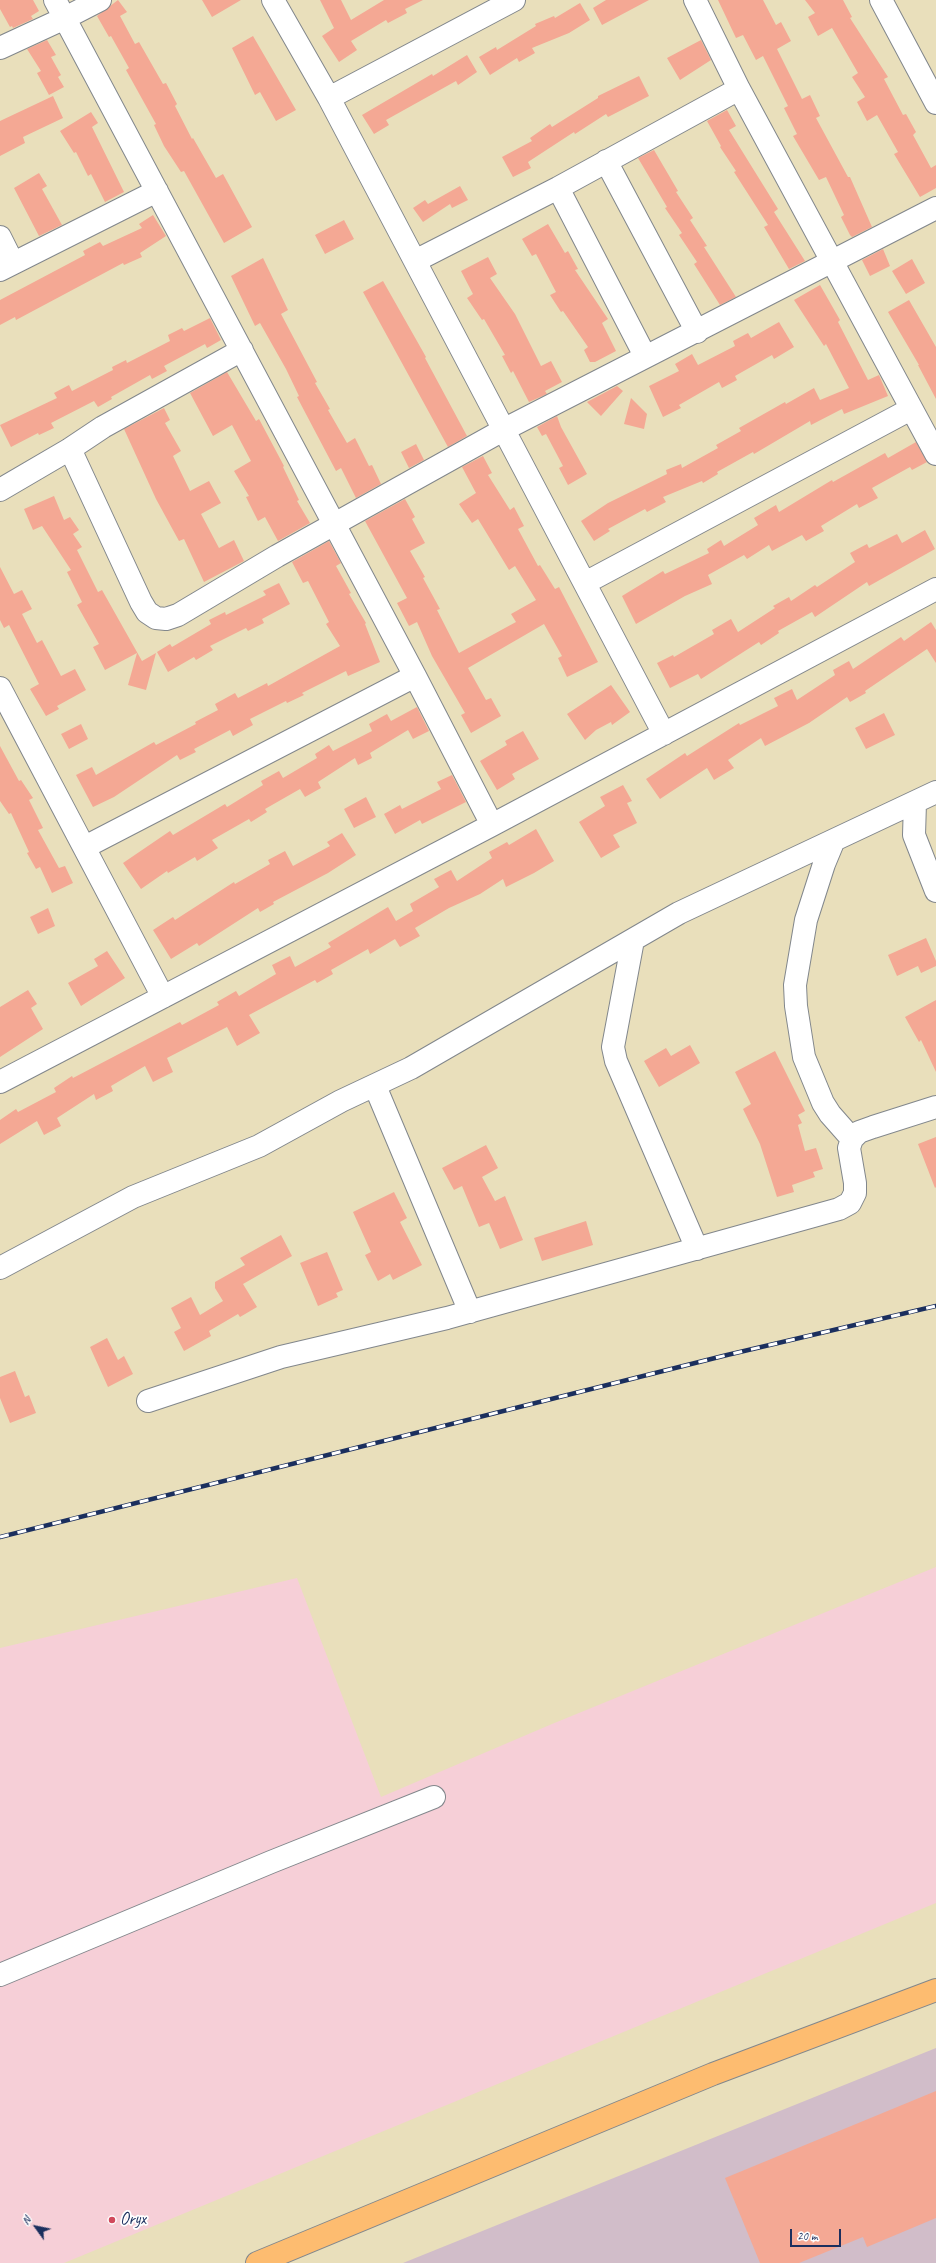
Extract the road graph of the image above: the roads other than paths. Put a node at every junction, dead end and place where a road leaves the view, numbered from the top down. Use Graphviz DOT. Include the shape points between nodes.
graph roads {
  1 [pos="100,0"];
  2 [pos="273,0"];
  3 [pos="514,0"];
  4 [pos="695,0"];
  5 [pos="881,0"];
  6 [pos="60,9"];
  7 [pos="0,48"];
  8 [pos="739,89"];
  9 [pos="329,98"];
  10 [pos="936,103"];
  11 [pos="606,161"];
  12 [pos="558,188"];
  13 [pos="158,191"];
  14 [pos="936,208"];
  15 [pos="0,237"];
  16 [pos="416,261"];
  17 [pos="834,262"];
  18 [pos="7,266"];
  19 [pos="697,332"];
  20 [pos="242,350"];
  21 [pos="645,356"];
  22 [pos="911,409"];
  23 [pos="504,429"];
  24 [pos="70,449"];
  25 [pos="936,454"];
  26 [pos="0,490"];
  27 [pos="334,525"];
  28 [pos="585,582"];
  29 [pos="936,589"];
  30 [pos="415,676"];
  31 [pos="2,696"];
  32 [pos="664,734"];
  33 [pos="936,792"];
  34 [pos="915,803"];
  35 [pos="492,825"];
  36 [pos="834,840"];
  37 [pos="85,847"];
  38 [pos="936,891"];
  39 [pos="633,940"];
  40 [pos="162,997"];
  41 [pos="0,1082"];
  42 [pos="375,1086"];
  43 [pos="936,1107"];
  44 [pos="852,1139"];
  45 [pos="697,1249"];
  46 [pos="0,1268"];
  47 [pos="470,1312"];
  48 [pos="148,1401"];
  49 [pos="434,1797"];
  50 [pos="0,1975"];
  51 [pos="936,1990"];
  52 [pos="257,2263"];
  1 -- 6 [label="street"];
  2 -- 9 [label="street"];
  3 -- 9 [label="street"];
  4 -- 8 [label="street"];
  5 -- 10 [label="street"];
  6 -- 7 [label="street"];
  6 -- 13 [label="street"];
  8 -- 11 [label="street"];
  8 -- 17 [label="street"];
  9 -- 16 [label="street"];
  11 -- 12 [label="street"];
  11 -- 19 [label="street"];
  12 -- 16 [label="street"];
  12 -- 21 [label="street"];
  13 -- 18 [label="street"];
  13 -- 20 [label="street"];
  14 -- 17 [label="street"];
  15 -- 18 [label="street"];
  16 -- 23 [label="street"];
  17 -- 19 [label="street"];
  17 -- 22 [label="street"];
  19 -- 21 [label="street"];
  20 -- 24 [label="street" via="103,427"];
  20 -- 27 [label="street"];
  21 -- 23 [label="street"];
  22 -- 25 [label="street"];
  22 -- 28 [label="street"];
  23 -- 27 [label="street"];
  23 -- 28 [label="street"];
  24 -- 26 [label="street"];
  24 -- 27 [label="street" via="141,602 156,618 166,619 178,614"];
  27 -- 30 [label="street"];
  28 -- 32 [label="street"];
  29 -- 32 [label="street"];
  30 -- 35 [label="street"];
  30 -- 37 [label="street"];
  31 -- 37 [label="street"];
  32 -- 35 [label="street"];
  33 -- 34 [label="street"];
  34 -- 36 [label="street"];
  34 -- 38 [label="street" via="914,835"];
  35 -- 40 [label="street"];
  36 -- 39 [label="street" via="679,913"];
  36 -- 44 [label="street" via="806,920 795,985 796,1006 800,1043 812,1077 830,1114"];
  37 -- 40 [label="street"];
  39 -- 42 [label="street"];
  39 -- 45 [label="street" via="613,1047 616,1061"];
  40 -- 41 [label="street"];
  42 -- 46 [label="street" via="341,1101 259,1146 133,1197"];
  42 -- 47 [label="street"];
  43 -- 44 [label="street" via="873,1127 860,1132"];
  44 -- 45 [label="street" via="849,1148 855,1193 850,1203 839,1209"];
  45 -- 47 [label="street"];
  47 -- 48 [label="street" via="280,1357"];
  49 -- 50 [label="street"];
  51 -- 52 [label="highway" via="713,2074"];
}
